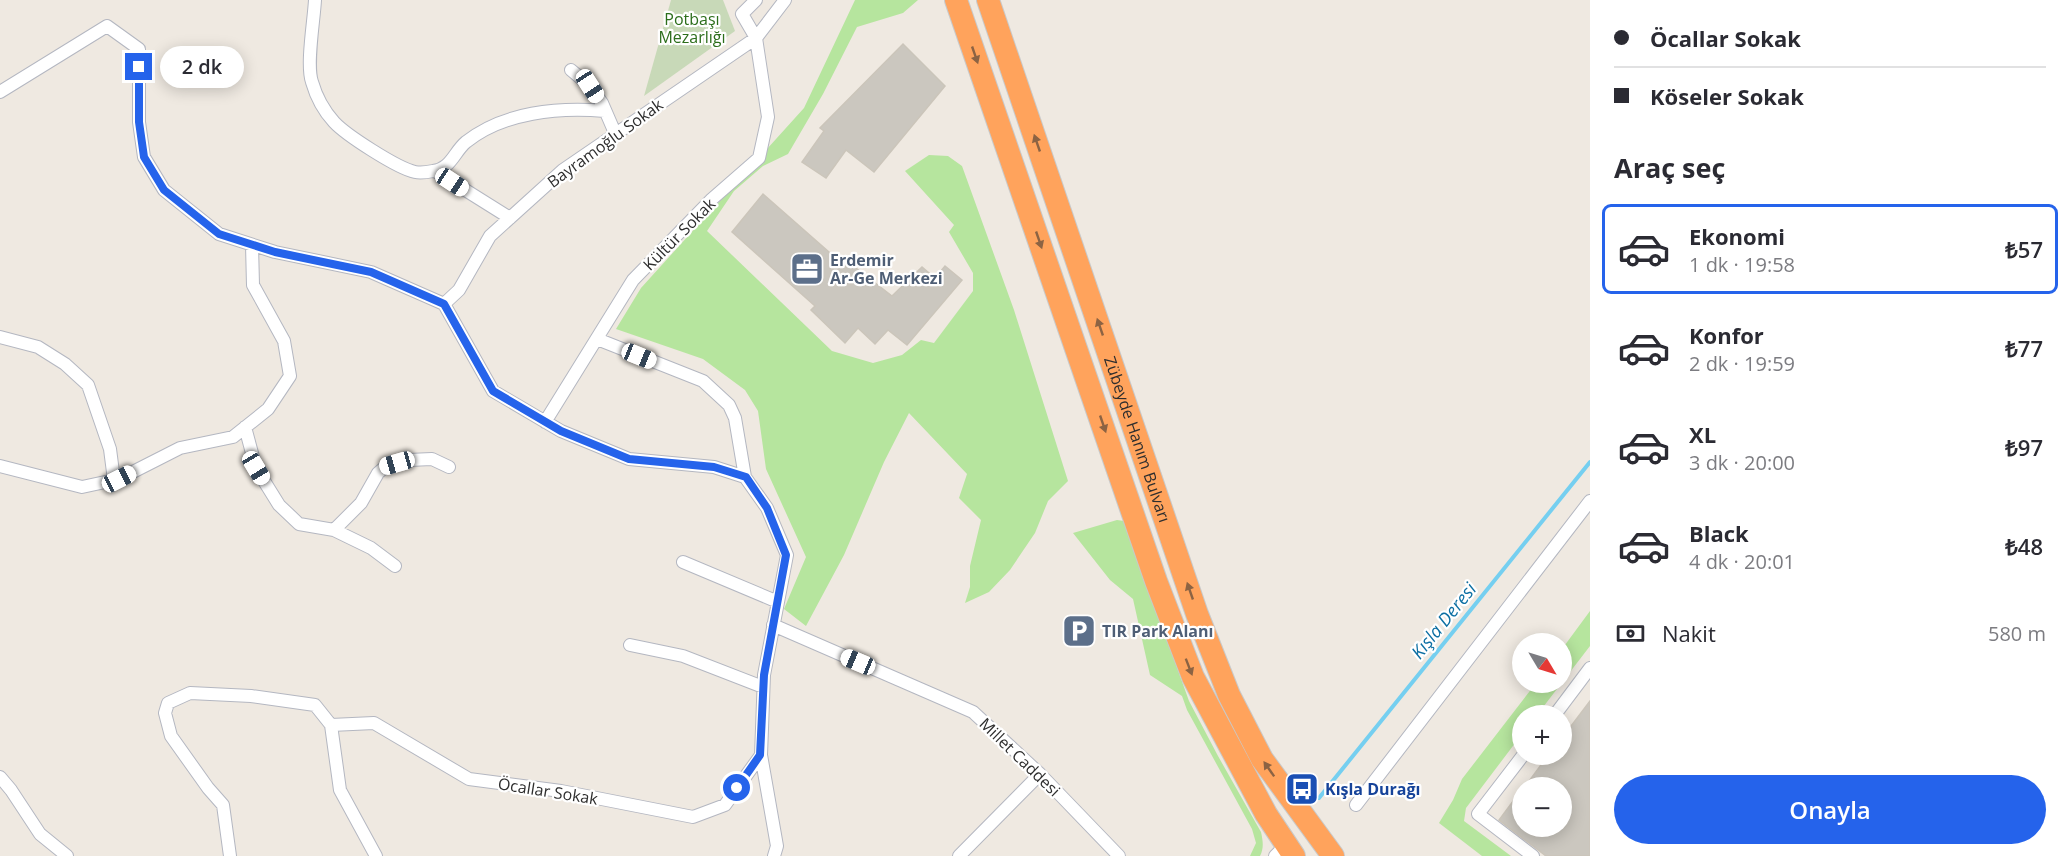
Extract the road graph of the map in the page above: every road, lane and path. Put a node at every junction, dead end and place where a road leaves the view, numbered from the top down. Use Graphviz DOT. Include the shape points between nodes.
graph roads {
  1 [pos="315,0"];
  2 [pos="756,0"];
  3 [pos="785,0"];
  4 [pos="956,0"];
  5 [pos="988,0"];
  6 [pos="756,38"];
  7 [pos="571,70"];
  8 [pos="0,92"];
  9 [pos="605,111"];
  10 [pos="615,133"];
  11 [pos="435,171"];
  12 [pos="510,218"];
  13 [pos="252,245"];
  14 [pos="444,304"];
  15 [pos="0,337"];
  16 [pos="597,339"];
  17 [pos="545,422"];
  18 [pos="245,427"];
  19 [pos="0,466"];
  20 [pos="449,467"];
  21 [pos="746,477"];
  22 [pos="114,480"];
  23 [pos="1590,501"];
  24 [pos="334,530"];
  25 [pos="683,562"];
  26 [pos="395,566"];
  27 [pos="778,602"];
  28 [pos="773,625"];
  29 [pos="630,645"];
  30 [pos="1590,668"];
  31 [pos="763,687"];
  32 [pos="1562,705"];
  33 [pos="331,725"];
  34 [pos="760,755"];
  35 [pos="1516,765"];
  36 [pos="1040,774"];
  37 [pos="0,777"];
  38 [pos="1356,806"];
  39 [pos="1285,852"];
  40 [pos="67,856"];
  41 [pos="230,856"];
  42 [pos="376,856"];
  43 [pos="774,856"];
  44 [pos="959,856"];
  45 [pos="1119,856"];
  46 [pos="1333,856"];
  47 [pos="1533,856"];
  1 -- 11 [label="street" via="311,80 334,123 387,160 415,172"];
  2 -- 6 [label="street, Kültür Sokak" via="742,14"];
  3 -- 6 [label="street, Bayramoğlu Sokak"];
  4 -- 39 [label="highway, Zübeyde Hanım Bulvarı, one-way" via="1160,592 1193,677"];
  46 -- 5 [label="highway, Zübeyde Hanım Bulvarı, one-way" via="1262,759 1229,694 1197,614"];
  6 -- 10 [label="street, Bayramoğlu Sokak"];
  6 -- 16 [label="street, Kültür Sokak" via="768,117 759,158 712,199 633,280"];
  7 -- 9 [label="street" via="590,86"];
  8 -- 13 [label="street" via="108,26 139,49 139,122 144,157 164,190 219,234"];
  9 -- 10 [label="street"];
  9 -- 11 [label="street" via="583,109 507,119 465,143 450,163"];
  10 -- 12 [label="street, Bayramoğlu Sokak" via="562,170"];
  11 -- 12 [label="street"];
  12 -- 14 [label="street, Bayramoğlu Sokak" via="490,236 459,290"];
  13 -- 14 [label="street" via="371,272"];
  13 -- 18 [label="street" via="253,285 284,341 290,376 268,409"];
  14 -- 17 [label="street" via="493,391"];
  15 -- 22 [label="street" via="38,347 88,385 110,449"];
  16 -- 17 [label="street, Kültür Sokak"];
  16 -- 21 [label="street" via="703,381 729,405"];
  17 -- 21 [label="street" via="629,459 714,467"];
  18 -- 22 [label="street" via="233,437 180,448"];
  18 -- 24 [label="street" via="256,468 279,505 298,524"];
  19 -- 22 [label="street" via="82,487"];
  20 -- 24 [label="street" via="432,459 408,460 385,467 361,503"];
  21 -- 27 [label="street" via="767,508 786,555"];
  23 -- 38 [label="street"];
  24 -- 26 [label="street" via="371,548"];
  25 -- 27 [label="street"];
  27 -- 28 [label="street"];
  28 -- 31 [label="street"];
  28 -- 36 [label="street, Millet Caddesi" via="973,712"];
  29 -- 31 [label="street" via="683,656"];
  30 -- 32 [label="street"];
  31 -- 34 [label="street"];
  33 -- 34 [label="street, Öcallar Sokak" via="374,723 469,779 561,791 693,818 725,805"];
  33 -- 41 [label="street" via="315,705 250,696 190,693 168,703 165,713 171,736 223,805"];
  33 -- 42 [label="street" via="340,789"];
  34 -- 43 [label="street" via="777,846"];
  35 -- 47 [label="street" via="1478,814"];
  36 -- 44 [label="street"];
  36 -- 45 [label="street, Millet Caddesi"];
  37 -- 40 [label="street" via="40,834"];
}
